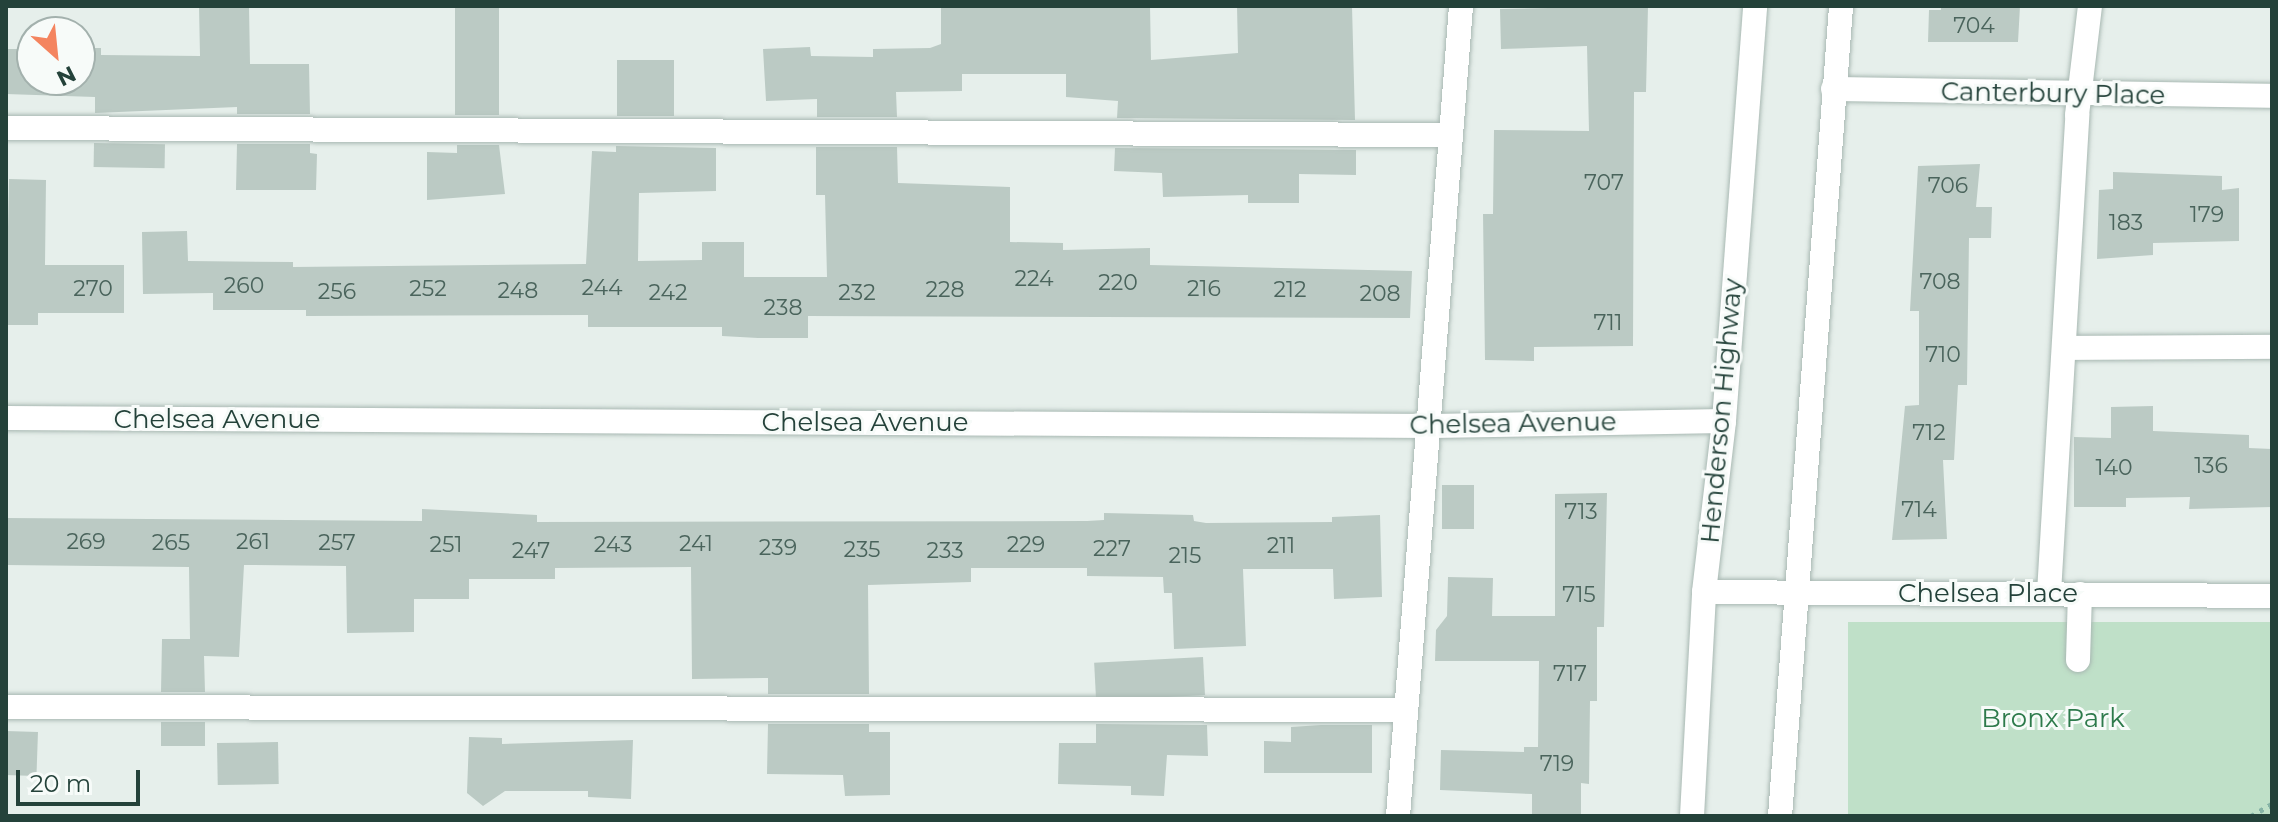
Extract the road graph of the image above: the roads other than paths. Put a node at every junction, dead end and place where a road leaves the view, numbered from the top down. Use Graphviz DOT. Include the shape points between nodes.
graph roads {
  1 [pos="1461,6"];
  2 [pos="1755,6"];
  3 [pos="1841,6"];
  4 [pos="2090,6"];
  5 [pos="1833,89"];
  6 [pos="2080,95"];
  7 [pos="2272,96"];
  8 [pos="6,128"];
  9 [pos="1451,135"];
  10 [pos="2272,347"];
  11 [pos="2066,348"];
  12 [pos="6,418"];
  13 [pos="1724,421"];
  14 [pos="1432,426"];
  15 [pos="1704,592"];
  16 [pos="1794,592"];
  17 [pos="2049,593"];
  18 [pos="2080,594"];
  19 [pos="2272,596"];
  20 [pos="2078,660"];
  21 [pos="6,707"];
  22 [pos="1404,710"];
  23 [pos="1398,816"];
  24 [pos="1692,816"];
  25 [pos="1780,816"];
  1 -- 9 [label="street"];
  2 -- 13 [label="street, Henderson Highway"];
  3 -- 5 [label="street"];
  4 -- 6 [label="street"];
  5 -- 6 [label="street, Canterbury Place"];
  5 -- 16 [label="street"];
  6 -- 7 [label="street, Canterbury Place"];
  6 -- 11 [label="street"];
  8 -- 9 [label="street"];
  9 -- 14 [label="street"];
  10 -- 11 [label="street"];
  11 -- 17 [label="street"];
  12 -- 14 [label="street, Chelsea Avenue"];
  13 -- 14 [label="street, Chelsea Avenue"];
  13 -- 15 [label="street, Henderson Highway"];
  14 -- 22 [label="street"];
  15 -- 16 [label="street, Chelsea Place"];
  15 -- 24 [label="street, Henderson Highway"];
  16 -- 17 [label="street, Chelsea Place"];
  16 -- 25 [label="street"];
  17 -- 18 [label="street, Chelsea Place"];
  18 -- 19 [label="street, Chelsea Place"];
  18 -- 20 [label="street"];
  21 -- 22 [label="street"];
  22 -- 23 [label="street"];
}
